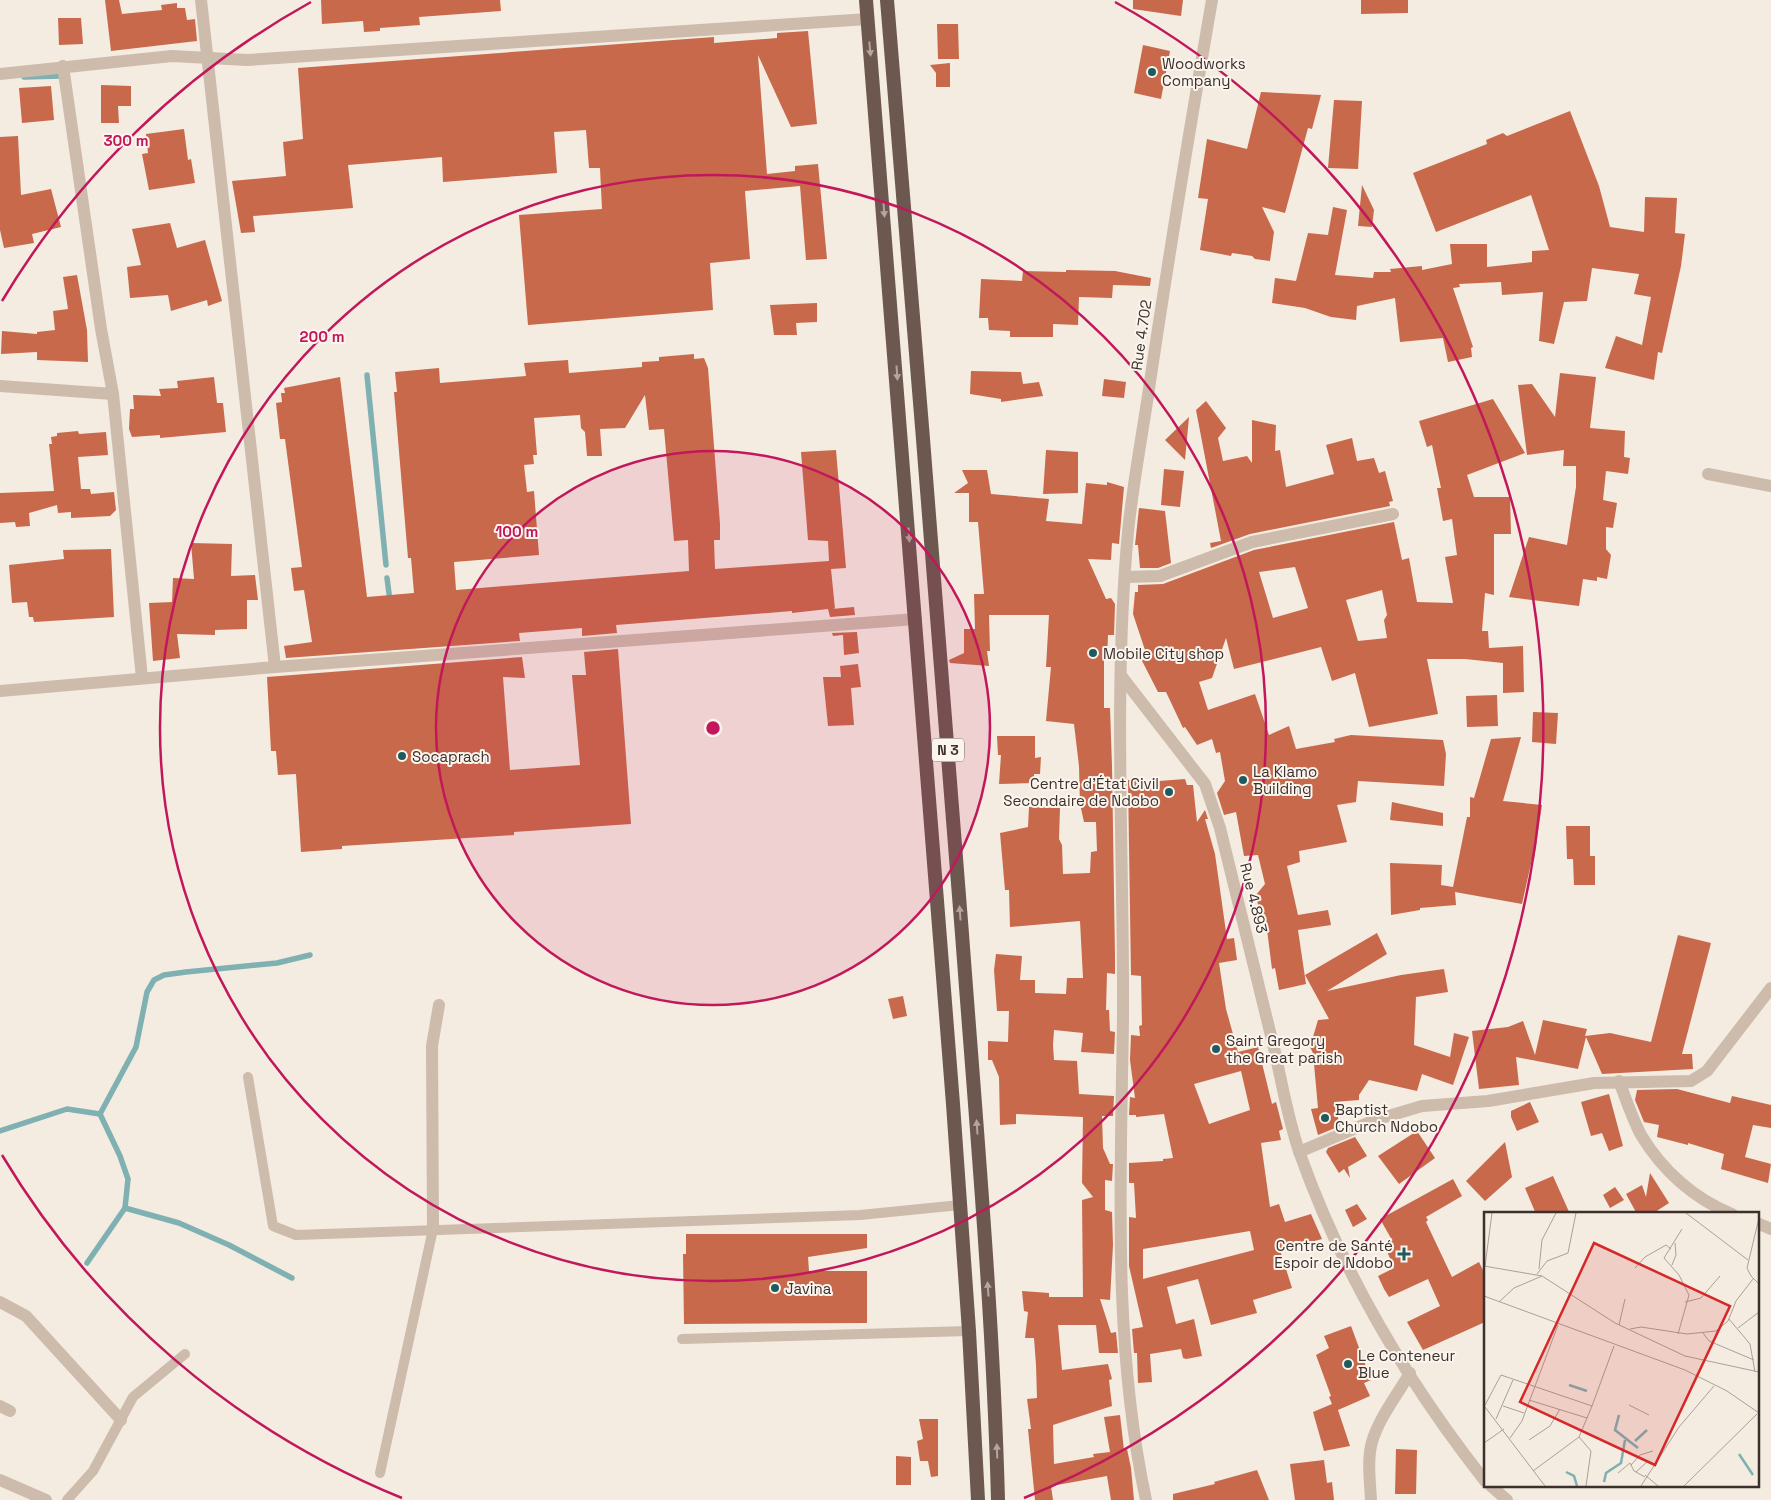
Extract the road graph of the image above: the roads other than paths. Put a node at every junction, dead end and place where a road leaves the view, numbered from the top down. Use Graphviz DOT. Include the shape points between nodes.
graph roads {
  1 [pos="201,0"];
  2 [pos="866,0"];
  3 [pos="886,0"];
  4 [pos="1212,0"];
  5 [pos="868,19"];
  6 [pos="208,57"];
  7 [pos="63,66"];
  8 [pos="0,74"];
  9 [pos="902,184"];
  10 [pos="882,187"];
  11 [pos="0,386"];
  12 [pos="113,394"];
  13 [pos="1708,474"];
  14 [pos="1771,486"];
  15 [pos="1392,514"];
  16 [pos="1126,577"];
  17 [pos="916,619"];
  18 [pos="275,667"];
  19 [pos="1122,677"];
  20 [pos="142,678"];
  21 [pos="0,691"];
  22 [pos="941,949"];
  23 [pos="963,949"];
  24 [pos="1771,988"];
  25 [pos="440,1005"];
  26 [pos="248,1077"];
  27 [pos="1619,1081"];
  28 [pos="1300,1152"];
  29 [pos="960,1205"];
  30 [pos="1728,1212"];
  31 [pos="1758,1223"];
  32 [pos="433,1229"];
  33 [pos="1771,1229"];
  34 [pos="0,1302"];
  35 [pos="969,1331"];
  36 [pos="682,1340"];
  37 [pos="185,1354"];
  38 [pos="1410,1373"];
  39 [pos="121,1420"];
  40 [pos="380,1473"];
  41 [pos="0,1480"];
  42 [pos="1484,1481"];
  43 [pos="1492,1488"];
  44 [pos="46,1500"];
  45 [pos="67,1500"];
  46 [pos="978,1500"];
  47 [pos="998,1500"];
  48 [pos="1146,1500"];
  49 [pos="1371,1500"];
  50 [pos="1507,1500"];
  1 -- 6 [label="street"];
  2 -- 5 [label="highway, N 3"];
  3 -- 9 [label="highway, N 3"];
  4 -- 16 [label="street, Rue 4.702" via="1168,263 1129,530"];
  5 -- 6 [label="street" via="247,60"];
  5 -- 10 [label="highway, N 3, one-way"];
  6 -- 7 [label="street" via="172,56"];
  6 -- 18 [label="street"];
  7 -- 8 [label="street"];
  7 -- 12 [label="street"];
  9 -- 10 [label="highway"];
  23 -- 9 [label="highway, N 3, one-way"];
  10 -- 17 [label="highway, N 3, one-way"];
  11 -- 12 [label="street"];
  12 -- 20 [label="street"];
  13 -- 14 [label="street"];
  15 -- 16 [label="street" via="1252,542 1160,576"];
  16 -- 19 [label="street, Rue 4.702"];
  17 -- 18 [label="street"];
  17 -- 22 [label="highway, N 3"];
  18 -- 20 [label="street"];
  19 -- 28 [label="street, Rue 4.893" via="1205,784 1220,828"];
  19 -- 48 [label="street, Rue 4.702" via="1122,1307 1135,1450"];
  20 -- 21 [label="street"];
  22 -- 23 [label="highway"];
  22 -- 29 [label="highway, N 3"];
  47 -- 23 [label="highway, N 3, one-way" via="994,1370"];
  24 -- 27 [label="street" via="1700,1077 1691,1081"];
  25 -- 32 [label="street" via="432,1046"];
  26 -- 32 [label="lane" via="273,1226 296,1235"];
  27 -- 28 [label="street" via="1594,1082 1488,1101 1422,1106 1375,1120"];
  27 -- 30 [label="street" via="1640,1133 1659,1162 1690,1191"];
  28 -- 38 [label="street, Rue 4.893" via="1332,1235 1373,1313"];
  29 -- 32 [label="lane" via="860,1215"];
  29 -- 35 [label="highway, N 3"];
  31 -- 33 [label="street"];
  32 -- 40 [label="lane"];
  34 -- 39 [label="street" via="26,1316"];
  35 -- 36 [label="lane"];
  35 -- 46 [label="highway, N 3"];
  37 -- 39 [label="lane" via="133,1397"];
  38 -- 42 [label="street, Rue 4.893" via="1449,1435"];
  38 -- 49 [label="street" via="1372,1441 1369,1463"];
  39 -- 45 [label="lane" via="93,1472"];
  41 -- 44 [label="street"];
  43 -- 50 [label="street"];
}
